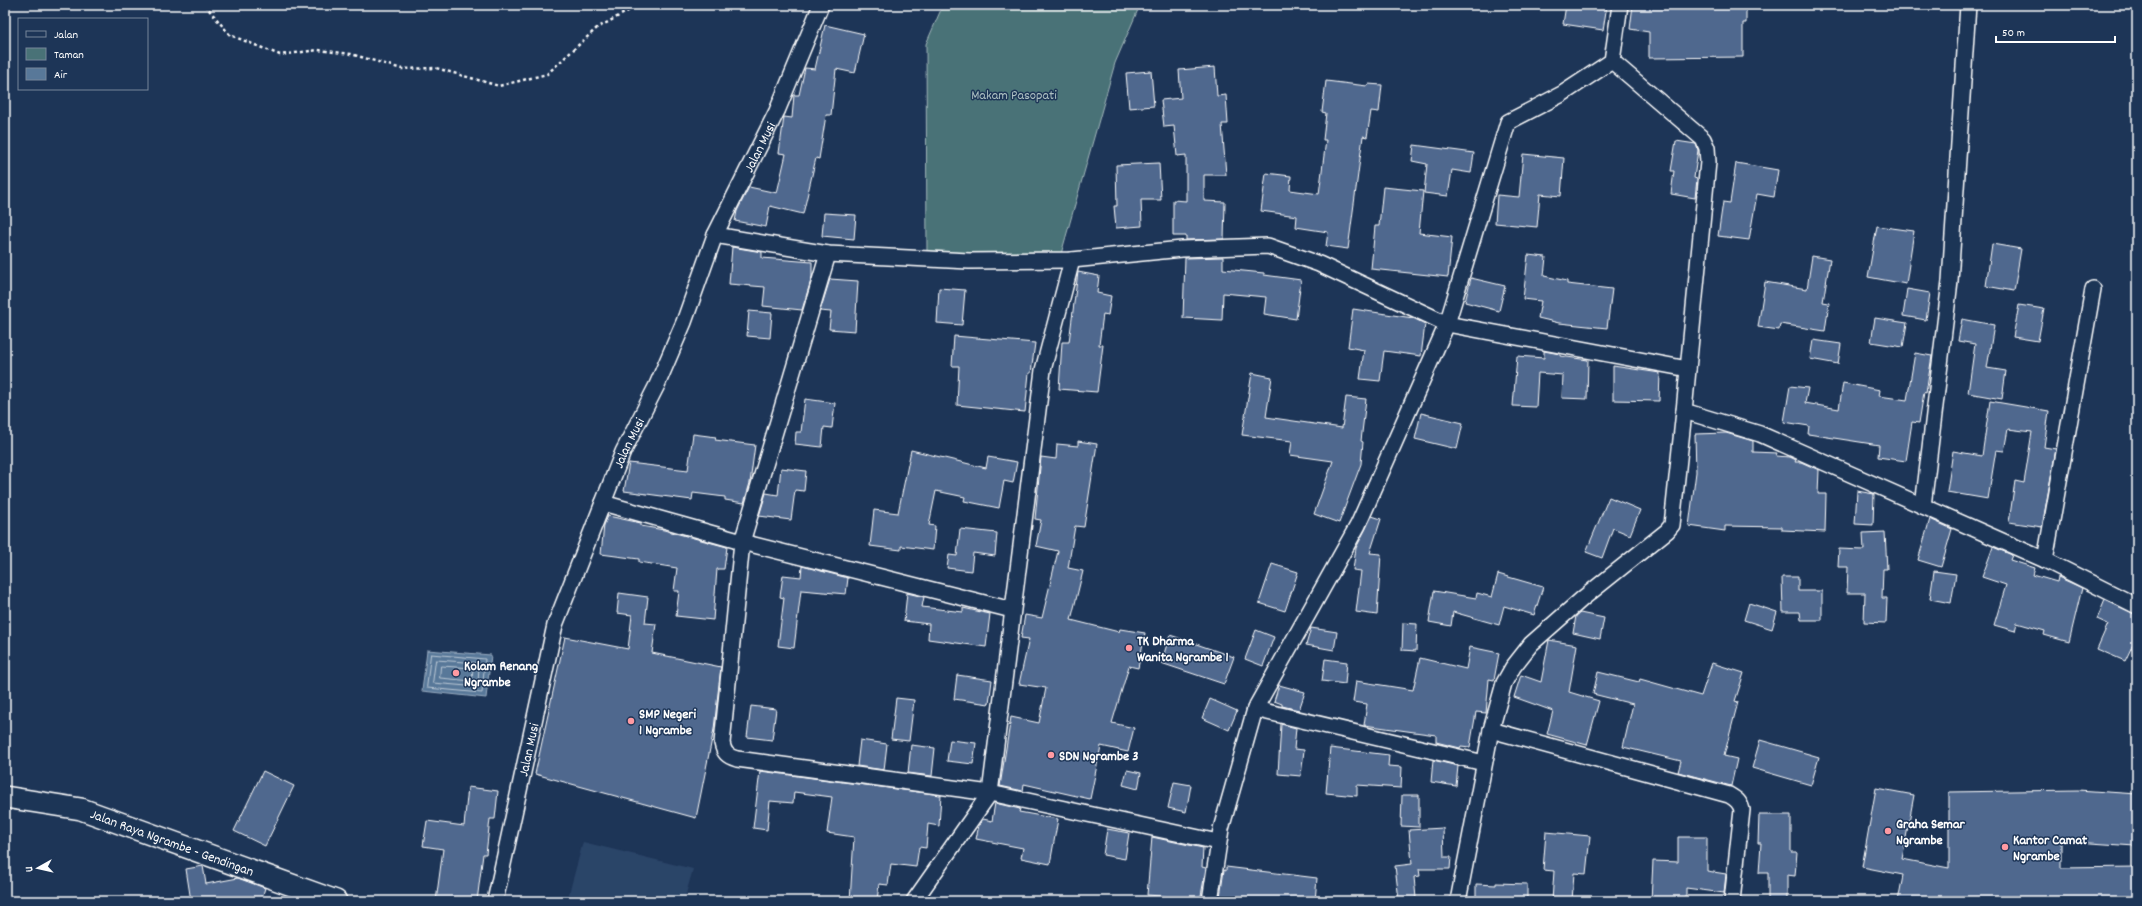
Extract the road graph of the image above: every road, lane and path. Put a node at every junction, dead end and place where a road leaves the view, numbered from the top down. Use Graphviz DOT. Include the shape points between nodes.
graph roads {
  1 [pos="205,5"];
  2 [pos="639,5"];
  3 [pos="821,5"];
  4 [pos="1620,5"];
  5 [pos="1968,5"];
  6 [pos="1612,61"];
  7 [pos="715,235"];
  8 [pos="828,254"];
  9 [pos="1072,260"];
  10 [pos="2093,289"];
  11 [pos="1447,324"];
  12 [pos="1688,369"];
  13 [pos="1684,411"];
  14 [pos="603,503"];
  15 [pos="1923,506"];
  16 [pos="742,542"];
  17 [pos="2045,560"];
  18 [pos="2137,606"];
  19 [pos="1012,610"];
  20 [pos="1255,709"];
  21 [pos="1491,730"];
  22 [pos="1484,763"];
  23 [pos="990,793"];
  24 [pos="5,797"];
  25 [pos="1218,842"];
  26 [pos="336,901"];
  27 [pos="495,901"];
  28 [pos="914,901"];
  29 [pos="1210,901"];
  30 [pos="1458,901"];
  31 [pos="1732,901"];
  1 -- 2 [label="path" via="230,35 280,55 318,50 351,54 402,69 436,68 499,86 547,74 597,28"];
  3 -- 7 [label="street, Jalan Musi" via="776,111"];
  4 -- 6 [label="street"];
  5 -- 15 [label="street" via="1950,281"];
  6 -- 11 [label="street" via="1562,94 1508,122"];
  6 -- 12 [label="street" via="1703,139 1707,148 1708,162"];
  7 -- 8 [label="street"];
  7 -- 14 [label="street, Jalan Musi" via="684,322 657,385 623,452"];
  8 -- 9 [label="street" via="968,261"];
  8 -- 16 [label="street"];
  9 -- 11 [label="street" via="1182,249 1268,246 1319,264"];
  9 -- 19 [label="street" via="1043,370"];
  10 -- 17 [label="street"];
  11 -- 12 [label="street"];
  11 -- 20 [label="street" via="1358,525"];
  12 -- 13 [label="street"];
  13 -- 15 [label="street" via="1760,434"];
  13 -- 21 [label="street" via="1672,525 1531,644 1504,683"];
  14 -- 16 [label="street"];
  14 -- 27 [label="street, Jalan Musi" via="555,625"];
  15 -- 17 [label="street"];
  16 -- 19 [label="street"];
  16 -- 23 [label="street" via="722,743 724,752 737,759"];
  17 -- 18 [label="street"];
  19 -- 23 [label="street"];
  20 -- 22 [label="street"];
  20 -- 25 [label="street"];
  21 -- 22 [label="street"];
  21 -- 31 [label="street" via="1736,799 1742,810"];
  22 -- 30 [label="street"];
  23 -- 25 [label="street"];
  23 -- 28 [label="street"];
  24 -- 26 [label="main road, Jalan Raya Ngrambe - Gendingan" via="81,809"];
  25 -- 29 [label="street"];
}
